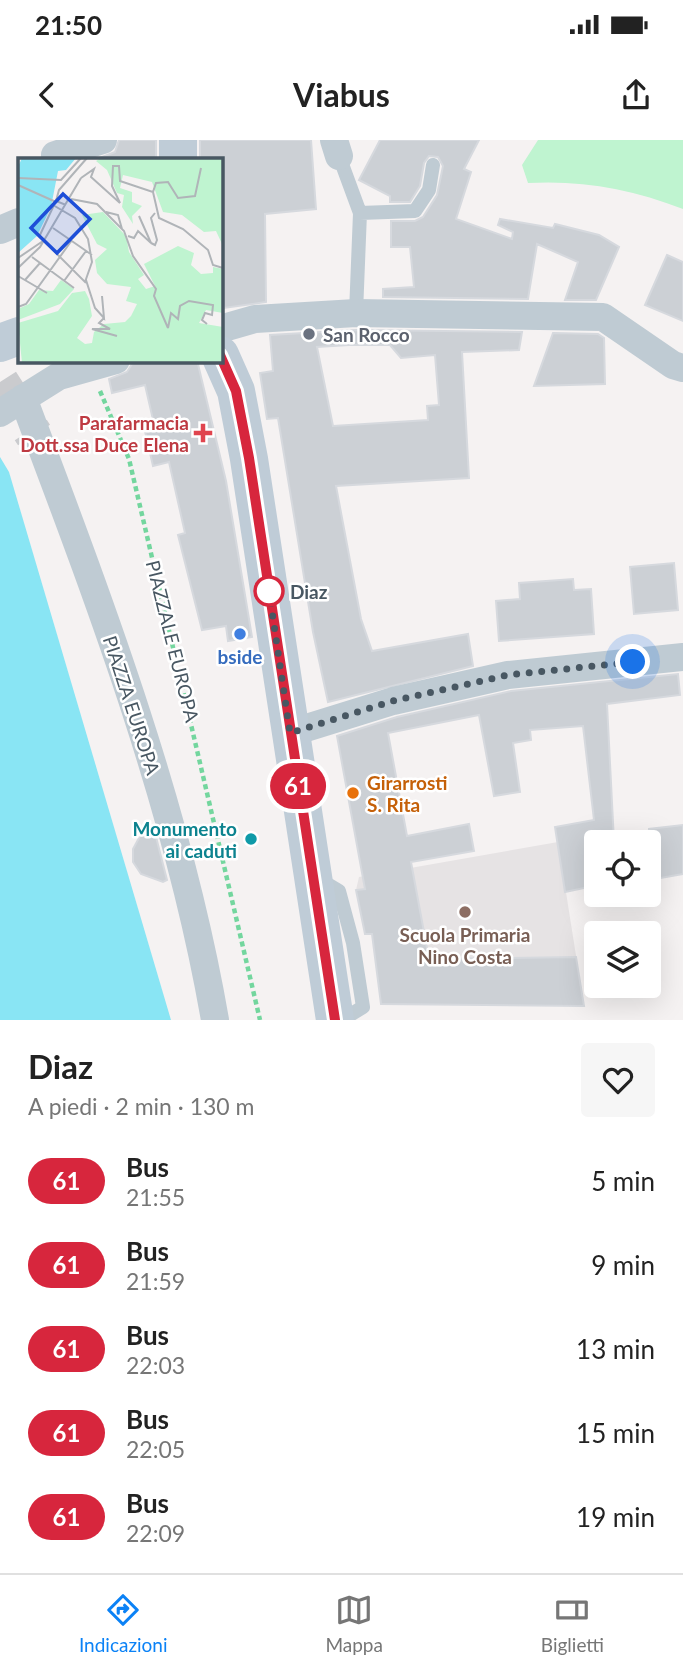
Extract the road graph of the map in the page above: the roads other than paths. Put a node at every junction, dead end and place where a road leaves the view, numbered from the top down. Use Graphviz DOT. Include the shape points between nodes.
graph roads {
  1 [pos="103,140"];
  2 [pos="178,140"];
  3 [pos="337,148"];
  4 [pos="55,155"];
  5 [pos="178,158"];
  6 [pos="433,165"];
  7 [pos="360,213"];
  8 [pos="18,222"];
  9 [pos="0,230"];
  10 [pos="356,313"];
  11 [pos="18,323"];
  12 [pos="0,325"];
  13 [pos="222,328"];
  14 [pos="18,336"];
  15 [pos="0,343"];
  16 [pos="18,349"];
  17 [pos="0,356"];
  18 [pos="222,360"];
  19 [pos="103,364"];
  20 [pos="683,368"];
  21 [pos="12,405"];
  22 [pos="683,657"];
  23 [pos="290,733"];
  24 [pos="312,875"];
  25 [pos="215,1020"];
  26 [pos="335,1020"];
  27 [pos="342,1020"];
  1 -- 4 [label="street"];
  2 -- 5 [label="street"];
  3 -- 7 [label="lane"];
  6 -- 7 [label="lane" via="429,190 415,211"];
  7 -- 10 [label="lane"];
  8 -- 9 [label="street"];
  10 -- 13 [label="street" via="255,319"];
  10 -- 20 [label="street" via="603,317"];
  11 -- 12 [label="street"];
  14 -- 15 [label="street"];
  16 -- 17 [label="street"];
  18 -- 23 [label="street" via="236,391 249,458"];
  19 -- 21 [label="street" via="59,376"];
  21 -- 25 [label="street, PIAZZA EUROPA" via="88,569 165,805"];
  22 -- 23 [label="street" via="508,675 393,701"];
  23 -- 24 [label="street"];
  24 -- 26 [label="street"];
  24 -- 27 [label="lane" via="339,891 353,943 363,1007"];
}
